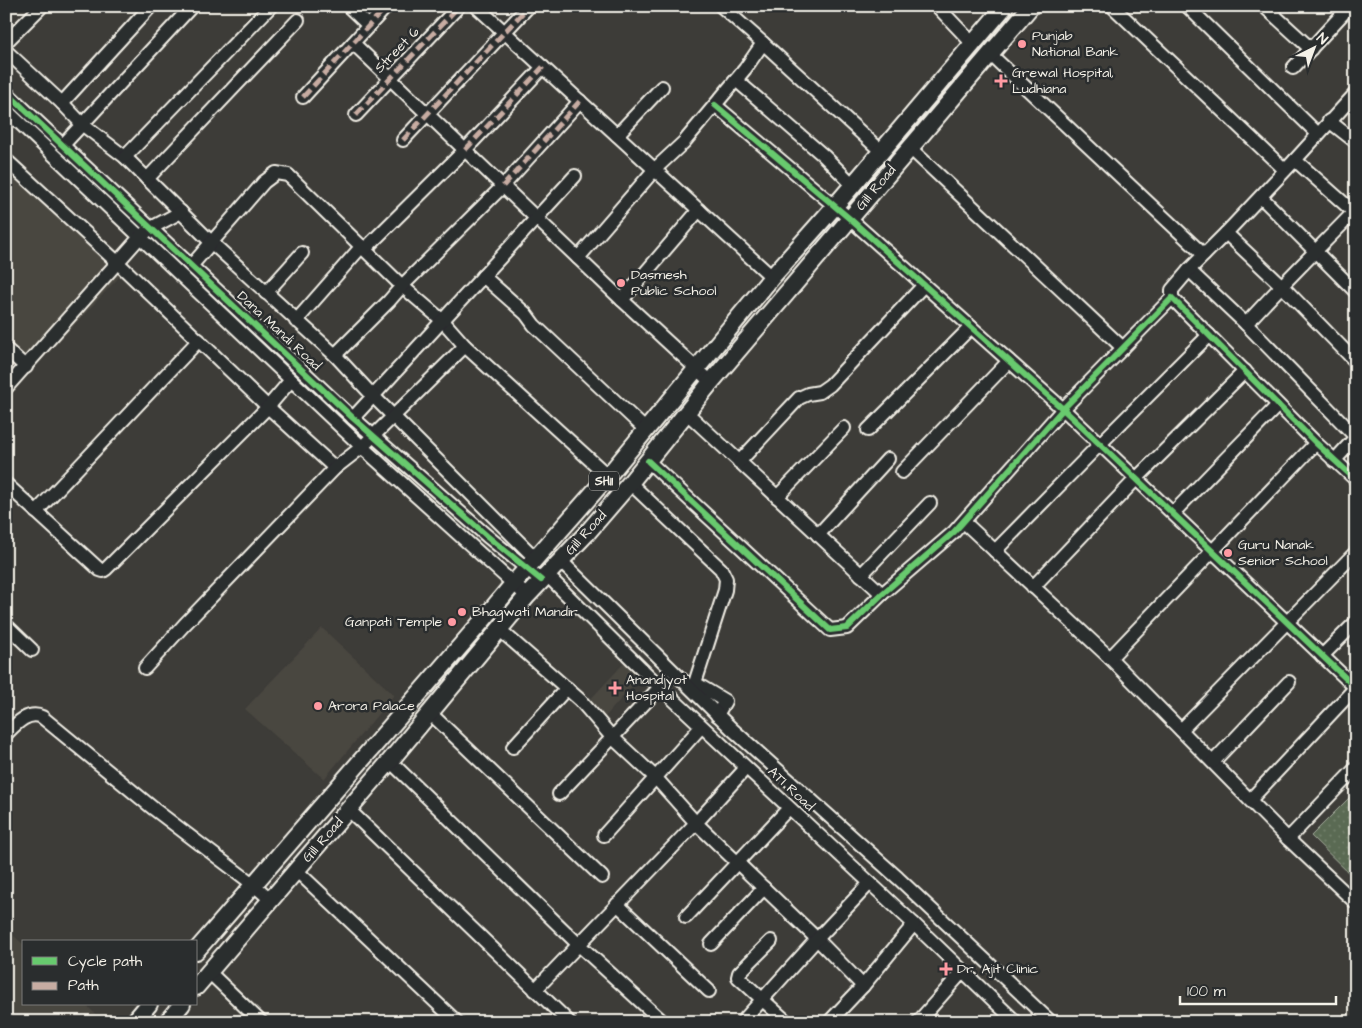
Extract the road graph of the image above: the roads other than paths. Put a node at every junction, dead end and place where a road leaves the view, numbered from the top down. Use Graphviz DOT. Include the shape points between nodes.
graph roads {
  1 [pos="42,6"];
  2 [pos="151,6"];
  3 [pos="192,6"];
  4 [pos="348,6"];
  5 [pos="387,6"];
  6 [pos="460,6"];
  7 [pos="476,6"];
  8 [pos="529,6"];
  9 [pos="721,6"];
  10 [pos="937,6"];
  11 [pos="1005,6"];
  12 [pos="1031,6"];
  13 [pos="1112,6"];
  14 [pos="1187,6"];
  15 [pos="1350,6"];
  16 [pos="1266,7"];
  17 [pos="264,8"];
  18 [pos="298,20"];
  19 [pos="369,26"];
  20 [pos="504,32"];
  21 [pos="6,42"];
  22 [pos="353,43"];
  23 [pos="763,43"];
  24 [pos="973,44"];
  25 [pos="1311,49"];
  26 [pos="6,51"];
  27 [pos="990,54"];
  28 [pos="543,67"];
  29 [pos="1293,68"];
  30 [pos="391,79"];
  31 [pos="736,80"];
  32 [pos="662,87"];
  33 [pos="6,92"];
  34 [pos="1356,92"];
  35 [pos="303,97"];
  36 [pos="580,101"];
  37 [pos="62,103"];
  38 [pos="715,105"];
  39 [pos="6,110"];
  40 [pos="428,114"];
  41 [pos="356,115"];
  42 [pos="1330,121"];
  43 [pos="83,125"];
  44 [pos="1318,134"];
  45 [pos="617,135"];
  46 [pos="403,140"];
  47 [pos="1356,142"];
  48 [pos="62,145"];
  49 [pos="910,148"];
  50 [pos="465,150"];
  51 [pos="881,151"];
  52 [pos="125,157"];
  53 [pos="6,160"];
  54 [pos="1295,160"];
  55 [pos="655,169"];
  56 [pos="1285,170"];
  57 [pos="575,176"];
  58 [pos="147,179"];
  59 [pos="852,184"];
  60 [pos="503,186"];
  61 [pos="1261,197"];
  62 [pos="835,206"];
  63 [pos="699,210"];
  64 [pos="181,212"];
  65 [pos="1355,212"];
  66 [pos="536,218"];
  67 [pos="850,219"];
  68 [pos="151,228"];
  69 [pos="1226,233"];
  70 [pos="140,236"];
  71 [pos="212,243"];
  72 [pos="365,249"];
  73 [pos="1316,252"];
  74 [pos="302,253"];
  75 [pos="1204,255"];
  76 [pos="578,258"];
  77 [pos="117,262"];
  78 [pos="191,266"];
  79 [pos="1189,270"];
  80 [pos="483,276"];
  81 [pos="772,277"];
  82 [pos="924,285"];
  83 [pos="1281,285"];
  84 [pos="402,286"];
  85 [pos="1356,292"];
  86 [pos="266,293"];
  87 [pos="1172,298"];
  88 [pos="622,300"];
  89 [pos="296,321"];
  90 [pos="443,321"];
  91 [pos="1246,324"];
  92 [pos="971,327"];
  93 [pos="1209,335"];
  94 [pos="199,340"];
  95 [pos="465,346"];
  96 [pos="1122,348"];
  97 [pos="6,349"];
  98 [pos="335,355"];
  99 [pos="1009,361"];
  100 [pos="1356,362"];
  101 [pos="26,367"];
  102 [pos="696,369"];
  103 [pos="1245,371"];
  104 [pos="291,380"];
  105 [pos="711,382"];
  106 [pos="6,388"];
  107 [pos="373,396"];
  108 [pos="1278,405"];
  109 [pos="268,406"];
  110 [pos="1063,409"];
  111 [pos="687,413"];
  112 [pos="393,416"];
  113 [pos="353,418"];
  114 [pos="844,428"];
  115 [pos="646,430"];
  116 [pos="868,430"];
  117 [pos="373,436"];
  118 [pos="1356,437"];
  119 [pos="1316,443"];
  120 [pos="1100,444"];
  121 [pos="362,447"];
  122 [pos="888,459"];
  123 [pos="648,461"];
  124 [pos="1334,461"];
  125 [pos="739,462"];
  126 [pos="335,468"];
  127 [pos="902,472"];
  128 [pos="608,476"];
  129 [pos="1136,479"];
  130 [pos="1356,480"];
  131 [pos="630,483"];
  132 [pos="6,484"];
  133 [pos="777,497"];
  134 [pos="930,503"];
  135 [pos="36,512"];
  136 [pos="1173,513"];
  137 [pos="964,522"];
  138 [pos="818,535"];
  139 [pos="995,551"];
  140 [pos="1212,551"];
  141 [pos="1356,552"];
  142 [pos="561,560"];
  143 [pos="532,564"];
  144 [pos="862,575"];
  145 [pos="544,578"];
  146 [pos="513,584"];
  147 [pos="1033,586"];
  148 [pos="882,594"];
  149 [pos="526,596"];
  150 [pos="1287,622"];
  151 [pos="1356,622"];
  152 [pos="6,625"];
  153 [pos="499,629"];
  154 [pos="32,650"];
  155 [pos="1322,656"];
  156 [pos="1110,658"];
  157 [pos="145,668"];
  158 [pos="1289,682"];
  159 [pos="660,687"];
  160 [pos="567,688"];
  161 [pos="1356,688"];
  162 [pos="430,713"];
  163 [pos="717,715"];
  164 [pos="701,727"];
  165 [pos="1181,730"];
  166 [pos="6,734"];
  167 [pos="613,738"];
  168 [pos="513,747"];
  169 [pos="390,761"];
  170 [pos="1213,762"];
  171 [pos="746,768"];
  172 [pos="1356,768"];
  173 [pos="655,778"];
  174 [pos="559,794"];
  175 [pos="1250,800"];
  176 [pos="789,808"];
  177 [pos="349,810"];
  178 [pos="696,823"];
  179 [pos="604,835"];
  180 [pos="1288,839"];
  181 [pos="737,862"];
  182 [pos="297,870"];
  183 [pos="602,877"];
  184 [pos="870,883"];
  185 [pos="254,885"];
  186 [pos="764,888"];
  187 [pos="271,900"];
  188 [pos="1356,903"];
  189 [pos="617,904"];
  190 [pos="686,918"];
  191 [pos="914,924"];
  192 [pos="817,938"];
  193 [pos="771,941"];
  194 [pos="578,944"];
  195 [pos="711,944"];
  196 [pos="198,949"];
  197 [pos="964,970"];
  198 [pos="209,972"];
  199 [pos="198,985"];
  200 [pos="863,986"];
  201 [pos="535,990"];
  202 [pos="709,991"];
  203 [pos="763,1000"];
  204 [pos="147,1006"];
  205 [pos="180,1006"];
  206 [pos="1012,1020"];
  207 [pos="134,1022"];
  208 [pos="167,1022"];
  209 [pos="261,1022"];
  210 [pos="457,1022"];
  211 [pos="569,1022"];
  212 [pos="663,1022"];
  213 [pos="742,1022"];
  214 [pos="787,1022"];
  215 [pos="829,1022"];
  216 [pos="918,1022"];
  217 [pos="1051,1022"];
  1 -- 21 [label="street"];
  2 -- 37 [label="street"];
  3 -- 43 [label="street"];
  4 -- 19 [label="street"];
  5 -- 19 [label="street"];
  6 -- 30 [label="street, Street 6"];
  7 -- 20 [label="street"];
  8 -- 20 [label="street"];
  9 -- 23 [label="street"];
  10 -- 24 [label="street"];
  11 -- 24 [label="main road, Gill Road / SH11"];
  12 -- 27 [label="main road, Gill Road / SH11"];
  13 -- 56 [label="street"];
  14 -- 44 [label="street"];
  15 -- 25 [label="street"];
  16 -- 25 [label="street"];
  17 -- 52 [label="street"];
  18 -- 58 [label="street"];
  19 -- 22 [label="street"];
  20 -- 28 [label="street"];
  20 -- 40 [label="street"];
  22 -- 30 [label="street"];
  22 -- 35 [label="street"];
  23 -- 31 [label="street"];
  23 -- 51 [label="street"];
  24 -- 51 [label="main road, Gill Road / SH11"];
  25 -- 29 [label="street"];
  26 -- 37 [label="street"];
  27 -- 49 [label="main road, Gill Road / SH11"];
  27 -- 75 [label="street"];
  28 -- 36 [label="street"];
  28 -- 50 [label="street"];
  30 -- 40 [label="street"];
  30 -- 41 [label="street, Street 6"];
  31 -- 38 [label="street"];
  31 -- 59 [label="street"];
  32 -- 45 [label="street"];
  33 -- 48 [label="street, Dana Mandi Road"];
  34 -- 42 [label="street"];
  36 -- 45 [label="street"];
  36 -- 60 [label="street"];
  37 -- 43 [label="street"];
  38 -- 55 [label="street" via="684,142"];
  38 -- 62 [label="street"];
  39 -- 70 [label="street"];
  40 -- 46 [label="street"];
  40 -- 50 [label="street"];
  42 -- 44 [label="street"];
  42 -- 47 [label="street"];
  43 -- 48 [label="street"];
  43 -- 52 [label="street"];
  44 -- 54 [label="street"];
  45 -- 55 [label="street"];
  48 -- 68 [label="street, Dana Mandi Road"];
  49 -- 67 [label="main road, Gill Road / SH11"];
  49 -- 96 [label="street"];
  50 -- 60 [label="street"];
  50 -- 72 [label="street"];
  51 -- 59 [label="main road, Gill Road / SH11"];
  52 -- 58 [label="street"];
  53 -- 77 [label="street"];
  54 -- 56 [label="street"];
  54 -- 65 [label="street"];
  55 -- 63 [label="street"];
  55 -- 76 [label="street"];
  56 -- 61 [label="street"];
  57 -- 66 [label="street"];
  58 -- 64 [label="street"];
  59 -- 62 [label="main road, Gill Road / SH11"];
  60 -- 66 [label="street"];
  60 -- 84 [label="street"];
  61 -- 69 [label="street"];
  61 -- 73 [label="street"];
  62 -- 67 [label="street"];
  62 -- 81 [label="main road, Gill Road / SH11"];
  63 -- 81 [label="street"];
  63 -- 88 [label="street"];
  64 -- 68 [label="street"];
  64 -- 71 [label="street"];
  65 -- 73 [label="street"];
  66 -- 76 [label="street"];
  66 -- 80 [label="street"];
  67 -- 82 [label="street"];
  67 -- 105 [label="main road, Gill Road / SH11"];
  68 -- 70 [label="street"];
  68 -- 78 [label="street, Dana Mandi Road"];
  69 -- 75 [label="street"];
  69 -- 83 [label="street"];
  70 -- 77 [label="street"];
  70 -- 104 [label="street"];
  71 -- 72 [label="street" via="264,182 276,173 288,175"];
  71 -- 78 [label="street"];
  71 -- 86 [label="street"];
  72 -- 84 [label="street"];
  72 -- 89 [label="street" via="362,246"];
  73 -- 83 [label="street"];
  73 -- 85 [label="street"];
  74 -- 86 [label="street"];
  75 -- 79 [label="street"];
  76 -- 88 [label="street"];
  77 -- 94 [label="street"];
  77 -- 101 [label="street"];
  78 -- 113 [label="street, Dana Mandi Road"];
  79 -- 87 [label="street" via="1172,290"];
  79 -- 91 [label="street"];
  80 -- 90 [label="street"];
  80 -- 115 [label="street"];
  81 -- 102 [label="main road, Gill Road / SH11"];
  82 -- 92 [label="street"];
  82 -- 125 [label="street" via="830,385 820,392 799,398"];
  83 -- 91 [label="street"];
  83 -- 100 [label="street"];
  84 -- 90 [label="street"];
  84 -- 98 [label="street"];
  86 -- 89 [label="street"];
  87 -- 93 [label="street"];
  87 -- 96 [label="street"];
  88 -- 102 [label="street"];
  89 -- 98 [label="street"];
  90 -- 95 [label="street"];
  90 -- 107 [label="street"];
  91 -- 118 [label="street"];
  92 -- 99 [label="street"];
  92 -- 116 [label="street"];
  93 -- 103 [label="street"];
  93 -- 120 [label="street"];
  94 -- 109 [label="street"];
  94 -- 135 [label="street"];
  95 -- 112 [label="street"];
  95 -- 128 [label="street"];
  96 -- 110 [label="street"];
  97 -- 101 [label="street"];
  98 -- 107 [label="street"];
  99 -- 110 [label="street"];
  99 -- 127 [label="street"];
  101 -- 106 [label="street"];
  102 -- 105 [label="street"];
  102 -- 115 [label="main road, Gill Road / SH11"];
  103 -- 108 [label="street"];
  103 -- 129 [label="street"];
  104 -- 109 [label="street"];
  104 -- 121 [label="street"];
  105 -- 111 [label="main road, Gill Road / SH11"];
  107 -- 112 [label="street"];
  107 -- 113 [label="street"];
  108 -- 119 [label="street"];
  108 -- 136 [label="street"];
  109 -- 126 [label="street"];
  109 -- 135 [label="street" via="103,571"];
  110 -- 120 [label="street"];
  110 -- 137 [label="street"];
  111 -- 123 [label="main road, Gill Road / SH11"];
  111 -- 125 [label="street"];
  112 -- 117 [label="street"];
  112 -- 143 [label="street"];
  113 -- 117 [label="street, Dana Mandi Road"];
  114 -- 133 [label="street"];
  115 -- 128 [label="main road, Gill Road / SH11"];
  117 -- 121 [label="street"];
  117 -- 143 [label="street, Dana Mandi Road" via="487,536"];
  118 -- 124 [label="street"];
  119 -- 124 [label="street"];
  119 -- 140 [label="street"];
  120 -- 129 [label="street"];
  120 -- 139 [label="street"];
  121 -- 126 [label="street"];
  121 -- 146 [label="street"];
  122 -- 138 [label="street"];
  123 -- 131 [label="main road, Gill Road / SH11"];
  123 -- 148 [label="street" via="830,630 847,628"];
  124 -- 130 [label="street"];
  125 -- 133 [label="street"];
  126 -- 157 [label="street"];
  128 -- 143 [label="main road, Gill Road / SH11"];
  129 -- 136 [label="street"];
  129 -- 147 [label="street"];
  131 -- 142 [label="main road, Gill Road / SH11"];
  131 -- 163 [label="street" via="721,569 726,579 696,683 725,701"];
  132 -- 135 [label="street"];
  133 -- 138 [label="street"];
  134 -- 144 [label="street"];
  136 -- 140 [label="street"];
  137 -- 139 [label="street"];
  137 -- 148 [label="street"];
  138 -- 144 [label="street"];
  139 -- 147 [label="street"];
  140 -- 150 [label="street"];
  140 -- 156 [label="street"];
  141 -- 150 [label="street"];
  142 -- 145 [label="main road, Gill Road / SH11"];
  142 -- 163 [label="street"];
  143 -- 145 [label="street, Dana Mandi Road"];
  143 -- 146 [label="main road, Gill Road / SH11"];
  144 -- 148 [label="street"];
  145 -- 149 [label="main road, Gill Road / SH11"];
  145 -- 159 [label="street, ATI Road"];
  146 -- 149 [label="street"];
  146 -- 185 [label="main road, Gill Road / SH11"];
  147 -- 156 [label="street"];
  149 -- 153 [label="main road, Gill Road / SH11"];
  150 -- 155 [label="street"];
  150 -- 165 [label="street"];
  151 -- 155 [label="street"];
  152 -- 154 [label="street"];
  153 -- 160 [label="street"];
  153 -- 162 [label="main road, Gill Road / SH11"];
  155 -- 161 [label="street"];
  156 -- 165 [label="street"];
  158 -- 170 [label="street"];
  159 -- 164 [label="street, ATI Road"];
  159 -- 167 [label="street"];
  160 -- 167 [label="street"];
  160 -- 168 [label="street"];
  161 -- 175 [label="street"];
  162 -- 169 [label="main road, Gill Road / SH11"];
  162 -- 183 [label="street"];
  163 -- 217 [label="street"];
  164 -- 171 [label="street, ATI Road"];
  164 -- 173 [label="street"];
  165 -- 170 [label="street"];
  166 -- 185 [label="street" via="28,716 42,717 154,809"];
  167 -- 173 [label="street"];
  167 -- 174 [label="street"];
  169 -- 177 [label="main road, Gill Road / SH11"];
  169 -- 194 [label="street"];
  170 -- 175 [label="street"];
  171 -- 176 [label="street, ATI Road"];
  171 -- 178 [label="street"];
  172 -- 180 [label="street"];
  173 -- 178 [label="street"];
  173 -- 179 [label="street"];
  175 -- 180 [label="street"];
  176 -- 181 [label="street"];
  176 -- 184 [label="street, ATI Road"];
  177 -- 182 [label="main road, Gill Road / SH11"];
  177 -- 201 [label="street"];
  178 -- 181 [label="street"];
  178 -- 189 [label="street"];
  180 -- 188 [label="street"];
  181 -- 186 [label="street"];
  181 -- 190 [label="street"];
  182 -- 187 [label="main road, Gill Road / SH11"];
  182 -- 210 [label="street"];
  184 -- 191 [label="street, ATI Road"];
  184 -- 192 [label="street"];
  185 -- 187 [label="street"];
  185 -- 196 [label="main road, Gill Road / SH11"];
  186 -- 192 [label="street"];
  186 -- 195 [label="street"];
  187 -- 198 [label="main road, Gill Road / SH11"];
  189 -- 194 [label="street"];
  189 -- 202 [label="street"];
  191 -- 197 [label="street, ATI Road"];
  191 -- 200 [label="street"];
  192 -- 200 [label="street"];
  192 -- 203 [label="street"];
  193 -- 203 [label="street" via="738,977"];
  194 -- 201 [label="street"];
  194 -- 212 [label="street"];
  197 -- 206 [label="street, ATI Road"];
  197 -- 216 [label="street"];
  198 -- 199 [label="main road, Gill Road / SH11"];
  198 -- 209 [label="street"];
  200 -- 215 [label="street"];
  201 -- 211 [label="street"];
  203 -- 213 [label="street"];
  203 -- 214 [label="street"];
  204 -- 207 [label="main road"];
  205 -- 208 [label="main road"];
}
